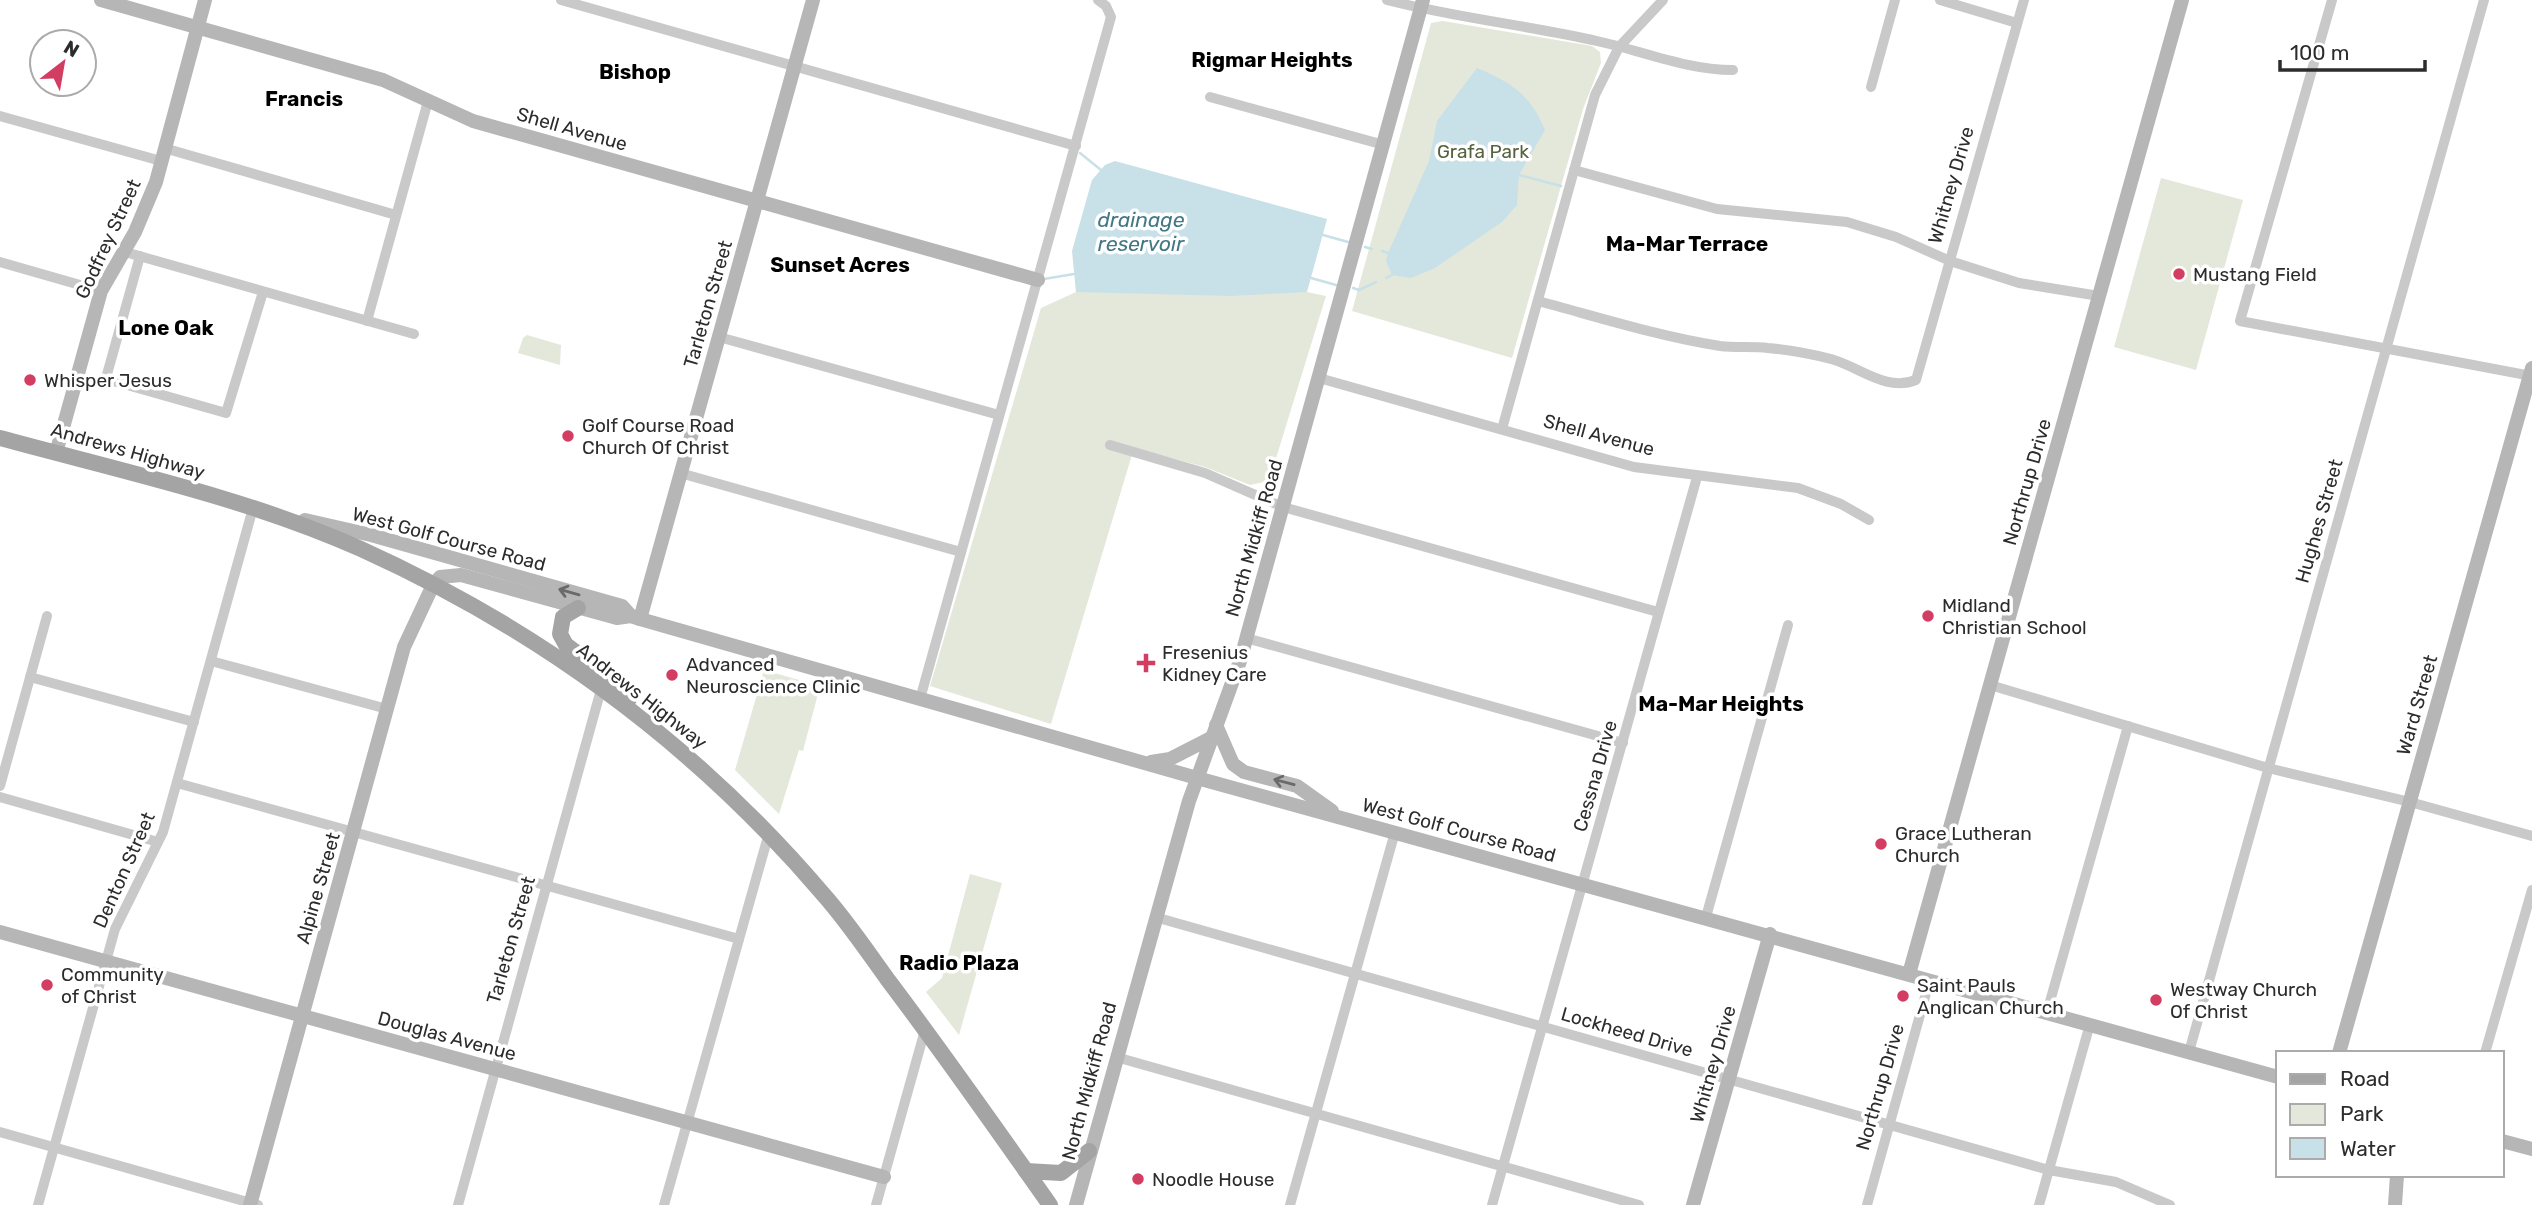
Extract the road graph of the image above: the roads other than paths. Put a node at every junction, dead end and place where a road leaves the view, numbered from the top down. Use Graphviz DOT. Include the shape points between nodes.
graph roads {
  1 [pos="101,0"];
  2 [pos="205,0"];
  3 [pos="561,0"];
  4 [pos="813,0"];
  5 [pos="1387,0"];
  6 [pos="1662,0"];
  7 [pos="1895,0"];
  8 [pos="1940,0"];
  9 [pos="2024,0"];
  10 [pos="2182,0"];
  11 [pos="2332,0"];
  12 [pos="2484,0"];
  13 [pos="1102,3"];
  14 [pos="1422,4"];
  15 [pos="2017,23"];
  16 [pos="198,28"];
  17 [pos="1619,47"];
  18 [pos="794,66"];
  19 [pos="1733,70"];
  20 [pos="1871,87"];
  21 [pos="1210,97"];
  22 [pos="428,101"];
  23 [pos="0,116"];
  24 [pos="1384,145"];
  25 [pos="1076,146"];
  26 [pos="163,155"];
  27 [pos="1574,170"];
  28 [pos="757,201"];
  29 [pos="396,215"];
  30 [pos="125,252"];
  31 [pos="141,256"];
  32 [pos="1950,261"];
  33 [pos="0,262"];
  34 [pos="1038,280"];
  35 [pos="102,291"];
  36 [pos="263,292"];
  37 [pos="2099,296"];
  38 [pos="1538,301"];
  39 [pos="367,321"];
  40 [pos="415,334"];
  41 [pos="719,338"];
  42 [pos="2386,348"];
  43 [pos="2531,373"];
  44 [pos="1319,378"];
  45 [pos="999,415"];
  46 [pos="1502,429"];
  47 [pos="0,438"];
  48 [pos="1110,445"];
  49 [pos="56,453"];
  50 [pos="680,473"];
  51 [pos="1697,477"];
  52 [pos="1283,507"];
  53 [pos="253,508"];
  54 [pos="1869,520"];
  55 [pos="961,552"];
  56 [pos="433,585"];
  57 [pos="578,608"];
  58 [pos="1658,612"];
  59 [pos="47,616"];
  60 [pos="635,618"];
  61 [pos="1788,625"];
  62 [pos="1246,638"];
  63 [pos="211,661"];
  64 [pos="30,677"];
  65 [pos="1990,685"];
  66 [pos="602,686"];
  67 [pos="920,699"];
  68 [pos="387,709"];
  69 [pos="194,722"];
  70 [pos="649,723"];
  71 [pos="2128,726"];
  72 [pos="1213,732"];
  73 [pos="1622,743"];
  74 [pos="1146,763"];
  75 [pos="2268,768"];
  76 [pos="1197,778"];
  77 [pos="177,783"];
  78 [pos="0,786"];
  79 [pos="0,797"];
  80 [pos="2410,802"];
  81 [pos="1342,818"];
  82 [pos="354,831"];
  83 [pos="1395,832"];
  84 [pos="769,833"];
  85 [pos="2532,836"];
  86 [pos="158,842"];
  87 [pos="1583,884"];
  88 [pos="547,885"];
  89 [pos="2532,890"];
  90 [pos="1155,916"];
  91 [pos="1706,917"];
  92 [pos="0,932"];
  93 [pos="1770,934"];
  94 [pos="739,939"];
  95 [pos="106,961"];
  96 [pos="1355,974"];
  97 [pos="1909,974"];
  98 [pos="1930,979"];
  99 [pos="2046,1012"];
  100 [pos="303,1016"];
  101 [pos="2090,1024"];
  102 [pos="1542,1026"];
  103 [pos="925,1030"];
  104 [pos="2340,1051"];
  105 [pos="2486,1051"];
  106 [pos="2189,1052"];
  107 [pos="1116,1056"];
  108 [pos="495,1069"];
  109 [pos="2276,1076"];
  110 [pos="1729,1079"];
  111 [pos="1316,1114"];
  112 [pos="687,1122"];
  113 [pos="1889,1125"];
  114 [pos="0,1132"];
  115 [pos="2504,1142"];
  116 [pos="54,1148"];
  117 [pos="2532,1149"];
  118 [pos="1089,1151"];
  119 [pos="1503,1166"];
  120 [pos="2049,1170"];
  121 [pos="1026,1171"];
  122 [pos="884,1177"];
  123 [pos="2397,1177"];
  124 [pos="253,1204"];
  125 [pos="38,1205"];
  126 [pos="458,1205"];
  127 [pos="664,1205"];
  128 [pos="876,1205"];
  129 [pos="1051,1205"];
  130 [pos="1076,1205"];
  131 [pos="1290,1205"];
  132 [pos="1492,1205"];
  133 [pos="1639,1205"];
  134 [pos="1693,1205"];
  135 [pos="1867,1205"];
  136 [pos="2039,1205"];
  137 [pos="2170,1205"];
  138 [pos="2395,1205"];
  1 -- 16 [label="street, Shell Avenue"];
  2 -- 16 [label="street, Godfrey Street"];
  3 -- 18 [label="street"];
  4 -- 18 [label="street, Tarleton Street"];
  5 -- 14 [label="street"];
  6 -- 17 [label="street"];
  7 -- 20 [label="street"];
  8 -- 15 [label="street"];
  9 -- 15 [label="street, Whitney Drive"];
  10 -- 37 [label="street, Northrup Drive"];
  11 -- 42 [label="street" via="2240,321"];
  12 -- 42 [label="street, Hughes Street"];
  13 -- 25 [label="street" via="1111,17"];
  14 -- 17 [label="street"];
  14 -- 24 [label="street, North Midkiff Road"];
  15 -- 32 [label="street, Whitney Drive"];
  16 -- 22 [label="street, Shell Avenue" via="383,80"];
  16 -- 26 [label="street, Godfrey Street"];
  17 -- 19 [label="street" via="1703,70"];
  17 -- 27 [label="street" via="1595,95"];
  18 -- 25 [label="street"];
  18 -- 28 [label="street, Tarleton Street"];
  21 -- 24 [label="street"];
  22 -- 28 [label="street, Shell Avenue" via="473,121"];
  22 -- 29 [label="street"];
  23 -- 26 [label="street"];
  24 -- 44 [label="street, North Midkiff Road"];
  25 -- 34 [label="street"];
  26 -- 29 [label="street"];
  26 -- 30 [label="street, Godfrey Street" via="150,198"];
  27 -- 32 [label="street" via="1717,209 1847,222"];
  27 -- 38 [label="street"];
  28 -- 34 [label="street, Shell Avenue"];
  28 -- 41 [label="street, Tarleton Street"];
  29 -- 39 [label="street"];
  30 -- 31 [label="street"];
  30 -- 35 [label="street, Godfrey Street"];
  31 -- 36 [label="street"];
  31 -- 36 [label="street" via="106,378 113,381 226,413"];
  32 -- 37 [label="street" via="2019,283"];
  32 -- 38 [label="street, Whitney Drive" via="1916,380 1902,386 1811,354 1722,346"];
  33 -- 35 [label="street"];
  34 -- 45 [label="street"];
  35 -- 49 [label="street, Godfrey Street"];
  36 -- 39 [label="street"];
  37 -- 65 [label="street, Northrup Drive"];
  38 -- 46 [label="street"];
  39 -- 40 [label="street"];
  41 -- 45 [label="street"];
  41 -- 50 [label="street, Tarleton Street"];
  42 -- 43 [label="street"];
  42 -- 75 [label="street, Hughes Street"];
  43 -- 80 [label="street, Ward Street"];
  44 -- 46 [label="street, Shell Avenue"];
  44 -- 52 [label="street, North Midkiff Road"];
  45 -- 55 [label="street"];
  46 -- 51 [label="street, Shell Avenue" via="1634,467"];
  47 -- 49 [label="main road, Andrews Highway"];
  48 -- 52 [label="street" via="1206,473"];
  49 -- 53 [label="main road, Andrews Highway"];
  50 -- 55 [label="street"];
  50 -- 60 [label="street, Tarleton Street"];
  51 -- 54 [label="street, Shell Avenue" via="1798,488"];
  51 -- 58 [label="street, Cessna Drive"];
  52 -- 58 [label="street"];
  52 -- 62 [label="street, North Midkiff Road"];
  53 -- 56 [label="main road, Andrews Highway" via="360,549"];
  60 -- 53 [label="street, West Golf Course Road, one-way" via="622,606 372,535"];
  53 -- 63 [label="street, Denton Street"];
  55 -- 67 [label="street"];
  56 -- 57 [label="street, West Golf Course Road" via="440,577 461,575"];
  56 -- 66 [label="main road, Andrews Highway" via="486,612"];
  56 -- 68 [label="street, Alpine Street" via="404,647"];
  57 -- 60 [label="street, West Golf Course Road"];
  57 -- 70 [label="main road" via="561,620 560,634 566,645 612,679"];
  58 -- 73 [label="street, Cessna Drive"];
  59 -- 64 [label="street"];
  60 -- 67 [label="street, West Golf Course Road"];
  61 -- 91 [label="street"];
  62 -- 72 [label="street, North Midkiff Road"];
  62 -- 73 [label="street"];
  63 -- 68 [label="street"];
  63 -- 69 [label="street, Denton Street"];
  64 -- 69 [label="street"];
  64 -- 78 [label="street"];
  65 -- 71 [label="street"];
  65 -- 97 [label="street, Northrup Drive"];
  66 -- 70 [label="main road, Andrews Highway"];
  66 -- 88 [label="street, Tarleton Street"];
  67 -- 74 [label="street, West Golf Course Road"];
  68 -- 82 [label="street, Alpine Street"];
  69 -- 77 [label="street, Denton Street"];
  70 -- 84 [label="main road, Andrews Highway"];
  71 -- 75 [label="street"];
  71 -- 99 [label="street"];
  72 -- 74 [label="street" via="1170,759"];
  72 -- 76 [label="street, North Midkiff Road"];
  81 -- 72 [label="street, one-way" via="1297,786 1244,772 1233,764"];
  73 -- 87 [label="street, Cessna Drive"];
  74 -- 76 [label="street, West Golf Course Road"];
  75 -- 80 [label="street"];
  75 -- 106 [label="street, Hughes Street"];
  76 -- 81 [label="street, West Golf Course Road"];
  76 -- 90 [label="street, North Midkiff Road"];
  77 -- 82 [label="street"];
  77 -- 86 [label="street, Denton Street"];
  79 -- 86 [label="street"];
  80 -- 85 [label="street"];
  80 -- 104 [label="street, Ward Street"];
  81 -- 83 [label="street, West Golf Course Road"];
  82 -- 88 [label="street"];
  82 -- 100 [label="street, Alpine Street"];
  83 -- 87 [label="street, West Golf Course Road"];
  83 -- 96 [label="street"];
  84 -- 94 [label="street"];
  84 -- 103 [label="main road, Andrews Highway" via="838,911"];
  86 -- 95 [label="street, Denton Street" via="125,904"];
  87 -- 91 [label="street, West Golf Course Road"];
  87 -- 102 [label="street, Cessna Drive"];
  88 -- 94 [label="street"];
  88 -- 108 [label="street, Tarleton Street"];
  89 -- 105 [label="street"];
  90 -- 96 [label="street, Lockheed Drive"];
  90 -- 107 [label="street, North Midkiff Road"];
  91 -- 93 [label="street, West Golf Course Road"];
  92 -- 95 [label="street, Douglas Avenue"];
  93 -- 97 [label="street, West Golf Course Road"];
  93 -- 110 [label="street, Whitney Drive"];
  94 -- 112 [label="street"];
  95 -- 100 [label="street, Douglas Avenue"];
  95 -- 116 [label="street, Denton Street"];
  96 -- 102 [label="street, Lockheed Drive"];
  96 -- 111 [label="street"];
  97 -- 98 [label="street, West Golf Course Road"];
  98 -- 99 [label="street, West Golf Course Road"];
  98 -- 113 [label="street, Northrup Drive"];
  99 -- 101 [label="street, West Golf Course Road"];
  100 -- 108 [label="street, Douglas Avenue"];
  100 -- 124 [label="street, Alpine Street"];
  101 -- 106 [label="street, West Golf Course Road"];
  101 -- 120 [label="street"];
  102 -- 110 [label="street, Lockheed Drive"];
  102 -- 119 [label="street, Cessna Drive"];
  103 -- 121 [label="main road, Andrews Highway"];
  103 -- 122 [label="street"];
  106 -- 109 [label="street, West Golf Course Road"];
  107 -- 111 [label="street"];
  107 -- 118 [label="street, North Midkiff Road"];
  108 -- 112 [label="street, Douglas Avenue"];
  108 -- 126 [label="street, Tarleton Street"];
  110 -- 113 [label="street, Lockheed Drive"];
  110 -- 134 [label="street, Whitney Drive"];
  111 -- 119 [label="street"];
  111 -- 131 [label="street"];
  112 -- 122 [label="street, Douglas Avenue"];
  112 -- 127 [label="street"];
  113 -- 120 [label="street, Lockheed Drive"];
  113 -- 135 [label="street, Northrup Drive"];
  114 -- 116 [label="street"];
  115 -- 117 [label="street"];
  116 -- 124 [label="street"];
  116 -- 125 [label="street, Denton Street"];
  118 -- 121 [label="main road" via="1061,1173"];
  118 -- 130 [label="street, North Midkiff Road"];
  119 -- 132 [label="street, Cessna Drive"];
  119 -- 133 [label="street"];
  120 -- 136 [label="street"];
  120 -- 137 [label="street, Lockheed Drive" via="2116,1182"];
  121 -- 129 [label="main road, Andrews Highway"];
  122 -- 128 [label="street"];
  123 -- 138 [label="street"];
}
